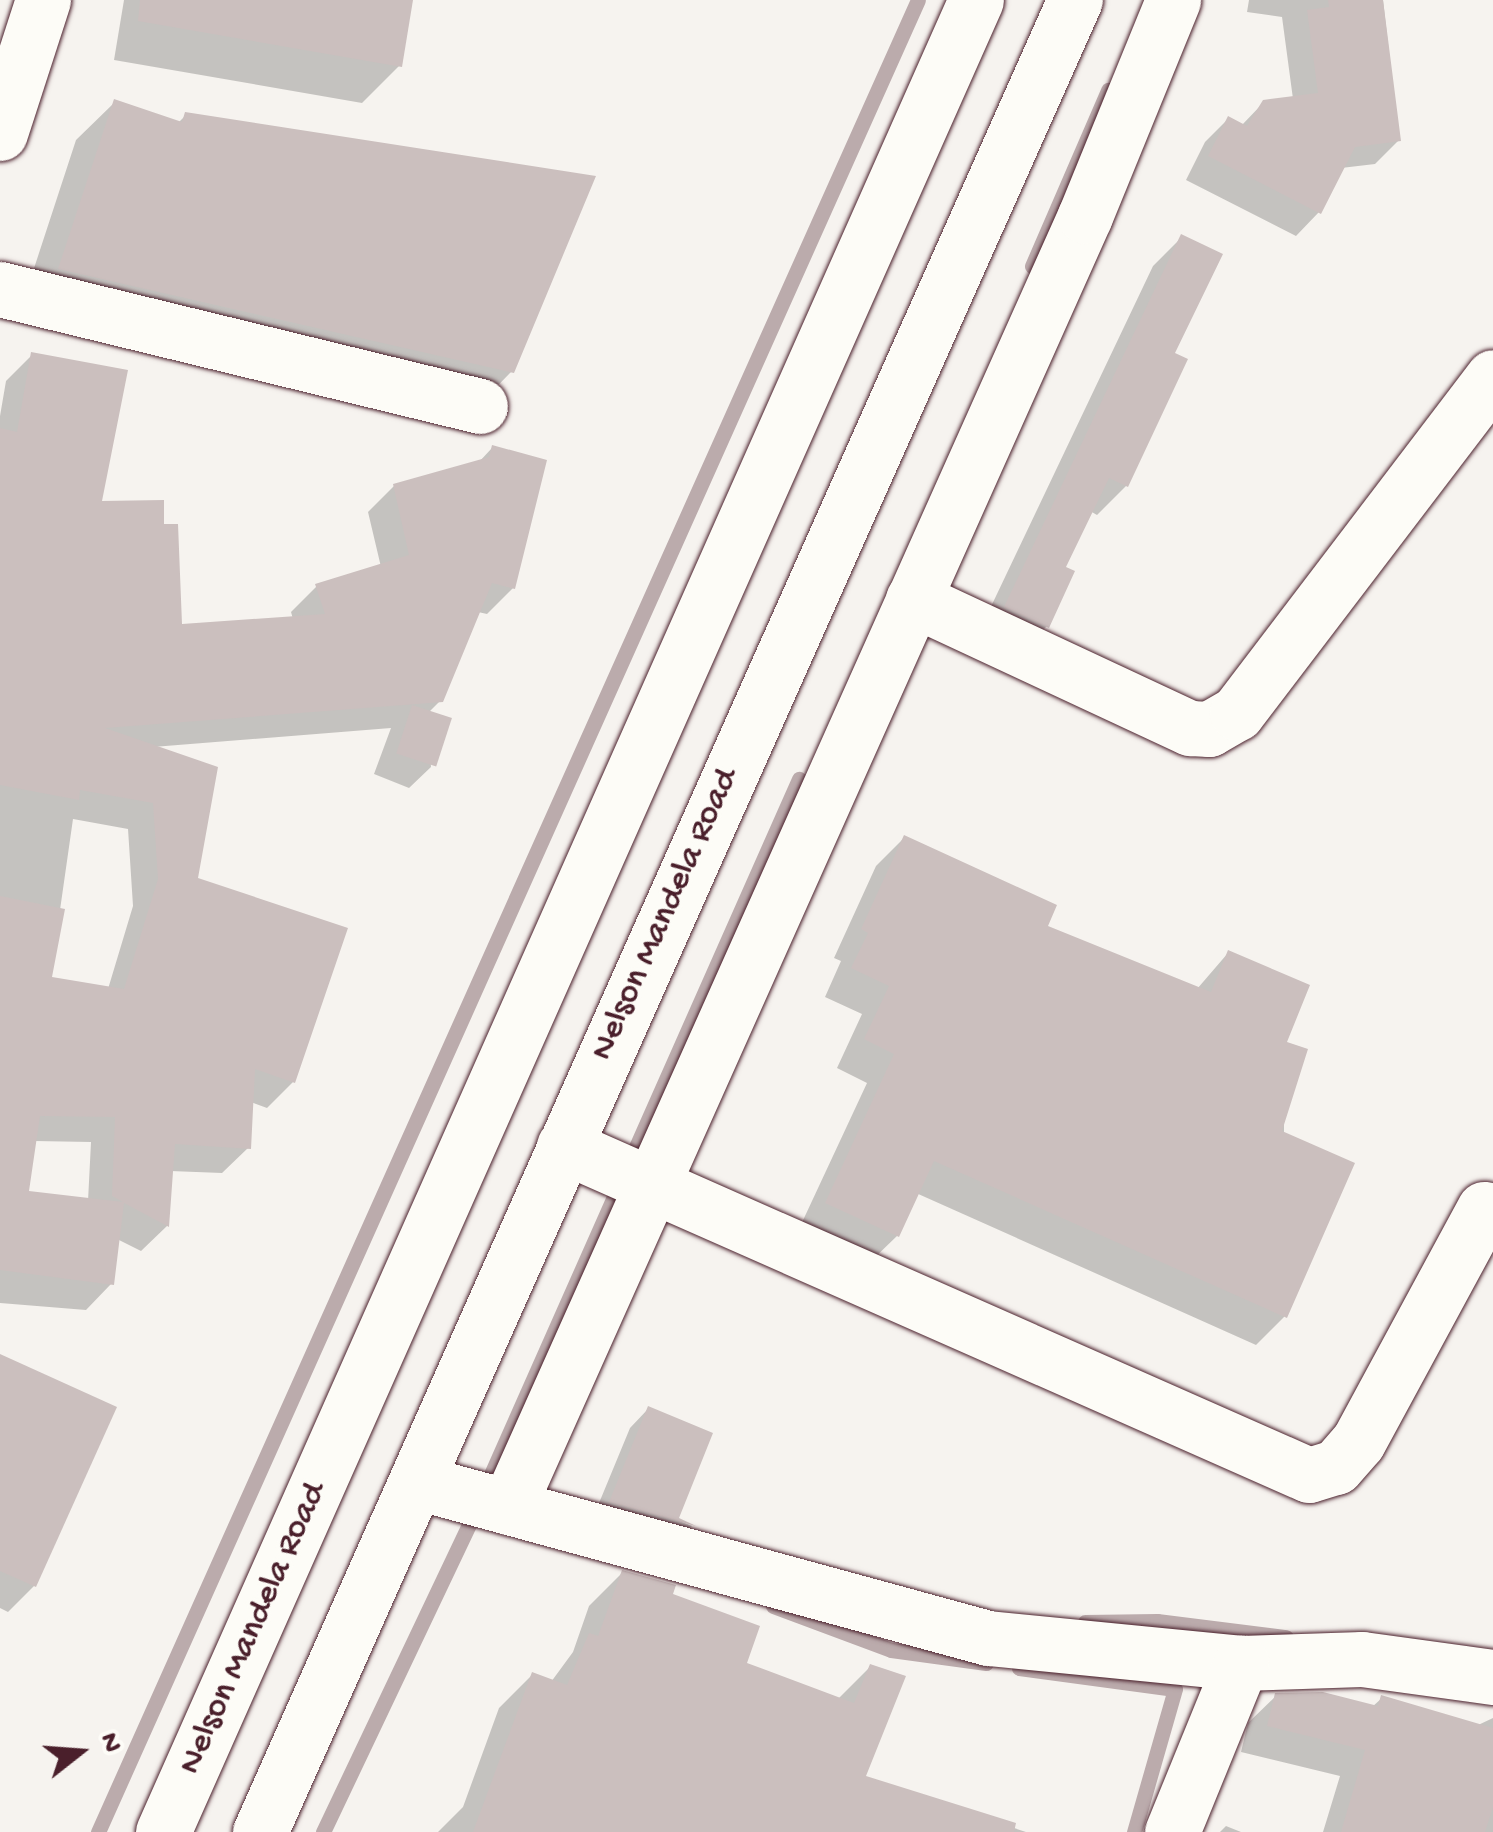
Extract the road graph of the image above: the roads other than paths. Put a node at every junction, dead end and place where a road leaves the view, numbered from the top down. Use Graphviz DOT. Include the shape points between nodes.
graph roads {
  1 [pos="43,0"];
  2 [pos="976,0"];
  3 [pos="1075,0"];
  4 [pos="1173,0"];
  5 [pos="0,133"];
  6 [pos="0,289"];
  7 [pos="1493,377"];
  8 [pos="480,406"];
  9 [pos="913,600"];
  10 [pos="564,1146"];
  11 [pos="650,1188"];
  12 [pos="1484,1210"];
  13 [pos="416,1482"];
  14 [pos="508,1507"];
  15 [pos="1241,1663"];
  16 [pos="1493,1676"];
  17 [pos="163,1832"];
  18 [pos="260,1832"];
  19 [pos="1172,1832"];
  1 -- 5 [label="main road"];
  2 -- 17 [label="main road, Nelson Mandela Road"];
  3 -- 10 [label="main road, Nelson Mandela Road"];
  4 -- 9 [label="main road" via="1085,216"];
  6 -- 8 [label="main road"];
  7 -- 9 [label="main road" via="1237,713 1208,729 1190,728"];
  9 -- 11 [label="main road"];
  10 -- 11 [label="main road"];
  10 -- 13 [label="main road, Nelson Mandela Road"];
  11 -- 12 [label="main road" via="1309,1475 1336,1467 1358,1442"];
  11 -- 14 [label="main road"];
  13 -- 14 [label="main road"];
  13 -- 18 [label="main road, Nelson Mandela Road"];
  14 -- 15 [label="main road" via="918,1624 1065,1650"];
  15 -- 16 [label="main road" via="1362,1659"];
  15 -- 19 [label="main road"];
}
